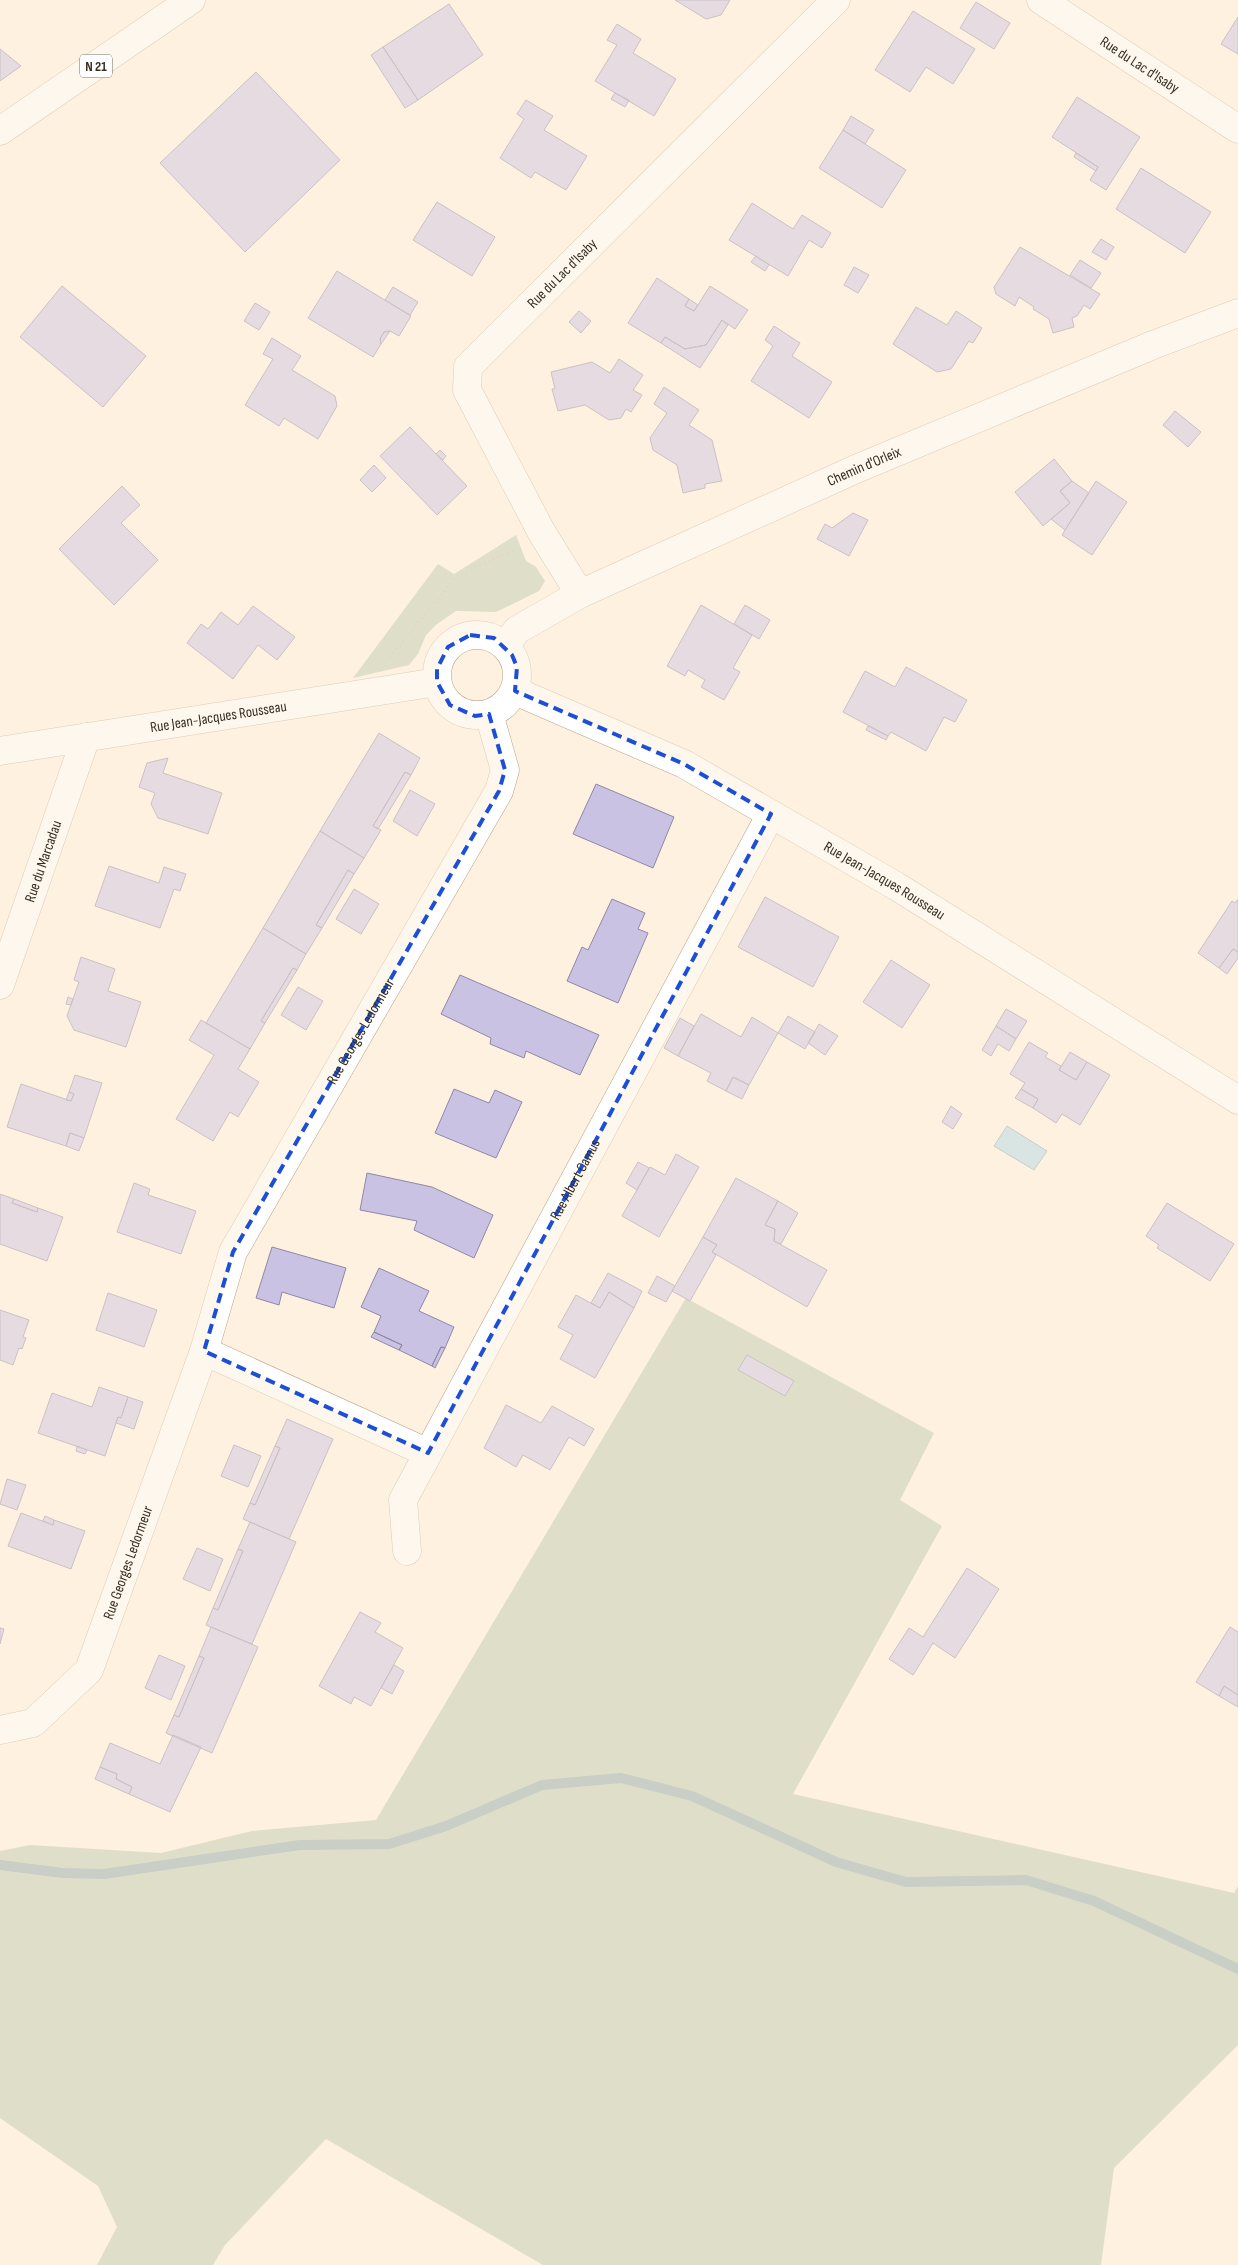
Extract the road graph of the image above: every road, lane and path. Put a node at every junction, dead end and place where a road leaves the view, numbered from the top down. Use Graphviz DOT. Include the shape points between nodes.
graph roads {
  1 [pos="191,0"];
  2 [pos="836,0"];
  3 [pos="1041,0"];
  4 [pos="1238,129"];
  5 [pos="0,131"];
  6 [pos="1236,307"];
  7 [pos="542,534"];
  8 [pos="580,594"];
  9 [pos="504,646"];
  10 [pos="437,682"];
  11 [pos="515,691"];
  12 [pos="358,693"];
  13 [pos="489,714"];
  14 [pos="86,737"];
  15 [pos="0,751"];
  16 [pos="770,814"];
  17 [pos="0,985"];
  18 [pos="1238,1100"];
  19 [pos="204,1351"];
  20 [pos="428,1453"];
  21 [pos="407,1551"];
  22 [pos="0,1730"];
  1 -- 5 [label="street, N 21"];
  2 -- 7 [label="street, Rue du Lac d'Isaby" via="468,367 467,390"];
  3 -- 4 [label="street, Rue du Lac d'Isaby"];
  6 -- 8 [label="street, Chemin d'Orleix" via="856,469"];
  7 -- 8 [label="street, Rue du Lac d'Isaby"];
  7 -- 12 [label="path" via="456,577"];
  8 -- 9 [label="street, Chemin d'Orleix" via="517,630"];
  9 -- 10 [label="street" via="494,638 482,635 458,639 441,657"];
  9 -- 11 [label="street" via="517,667"];
  10 -- 12 [label="street, Rue Jean-Jacques Rousseau"];
  10 -- 13 [label="street" via="450,706 475,716"];
  11 -- 13 [label="street" via="508,702"];
  11 -- 16 [label="street, Rue Jean-Jacques Rousseau" via="684,764"];
  12 -- 14 [label="street, Rue Jean-Jacques Rousseau"];
  13 -- 19 [label="street, Rue Georges Ledormeur" via="505,770 499,791 233,1252"];
  14 -- 15 [label="street, Rue Jean-Jacques Rousseau"];
  14 -- 17 [label="street, Rue du Marcadau"];
  16 -- 18 [label="street, Rue Jean-Jacques Rousseau" via="896,886"];
  16 -- 20 [label="street, Rue Albert Camus"];
  19 -- 20 [label="street"];
  19 -- 22 [label="street, Rue Georges Ledormeur" via="89,1670 33,1723"];
  20 -- 21 [label="street, Rue Albert Camus" via="403,1500"];
}
